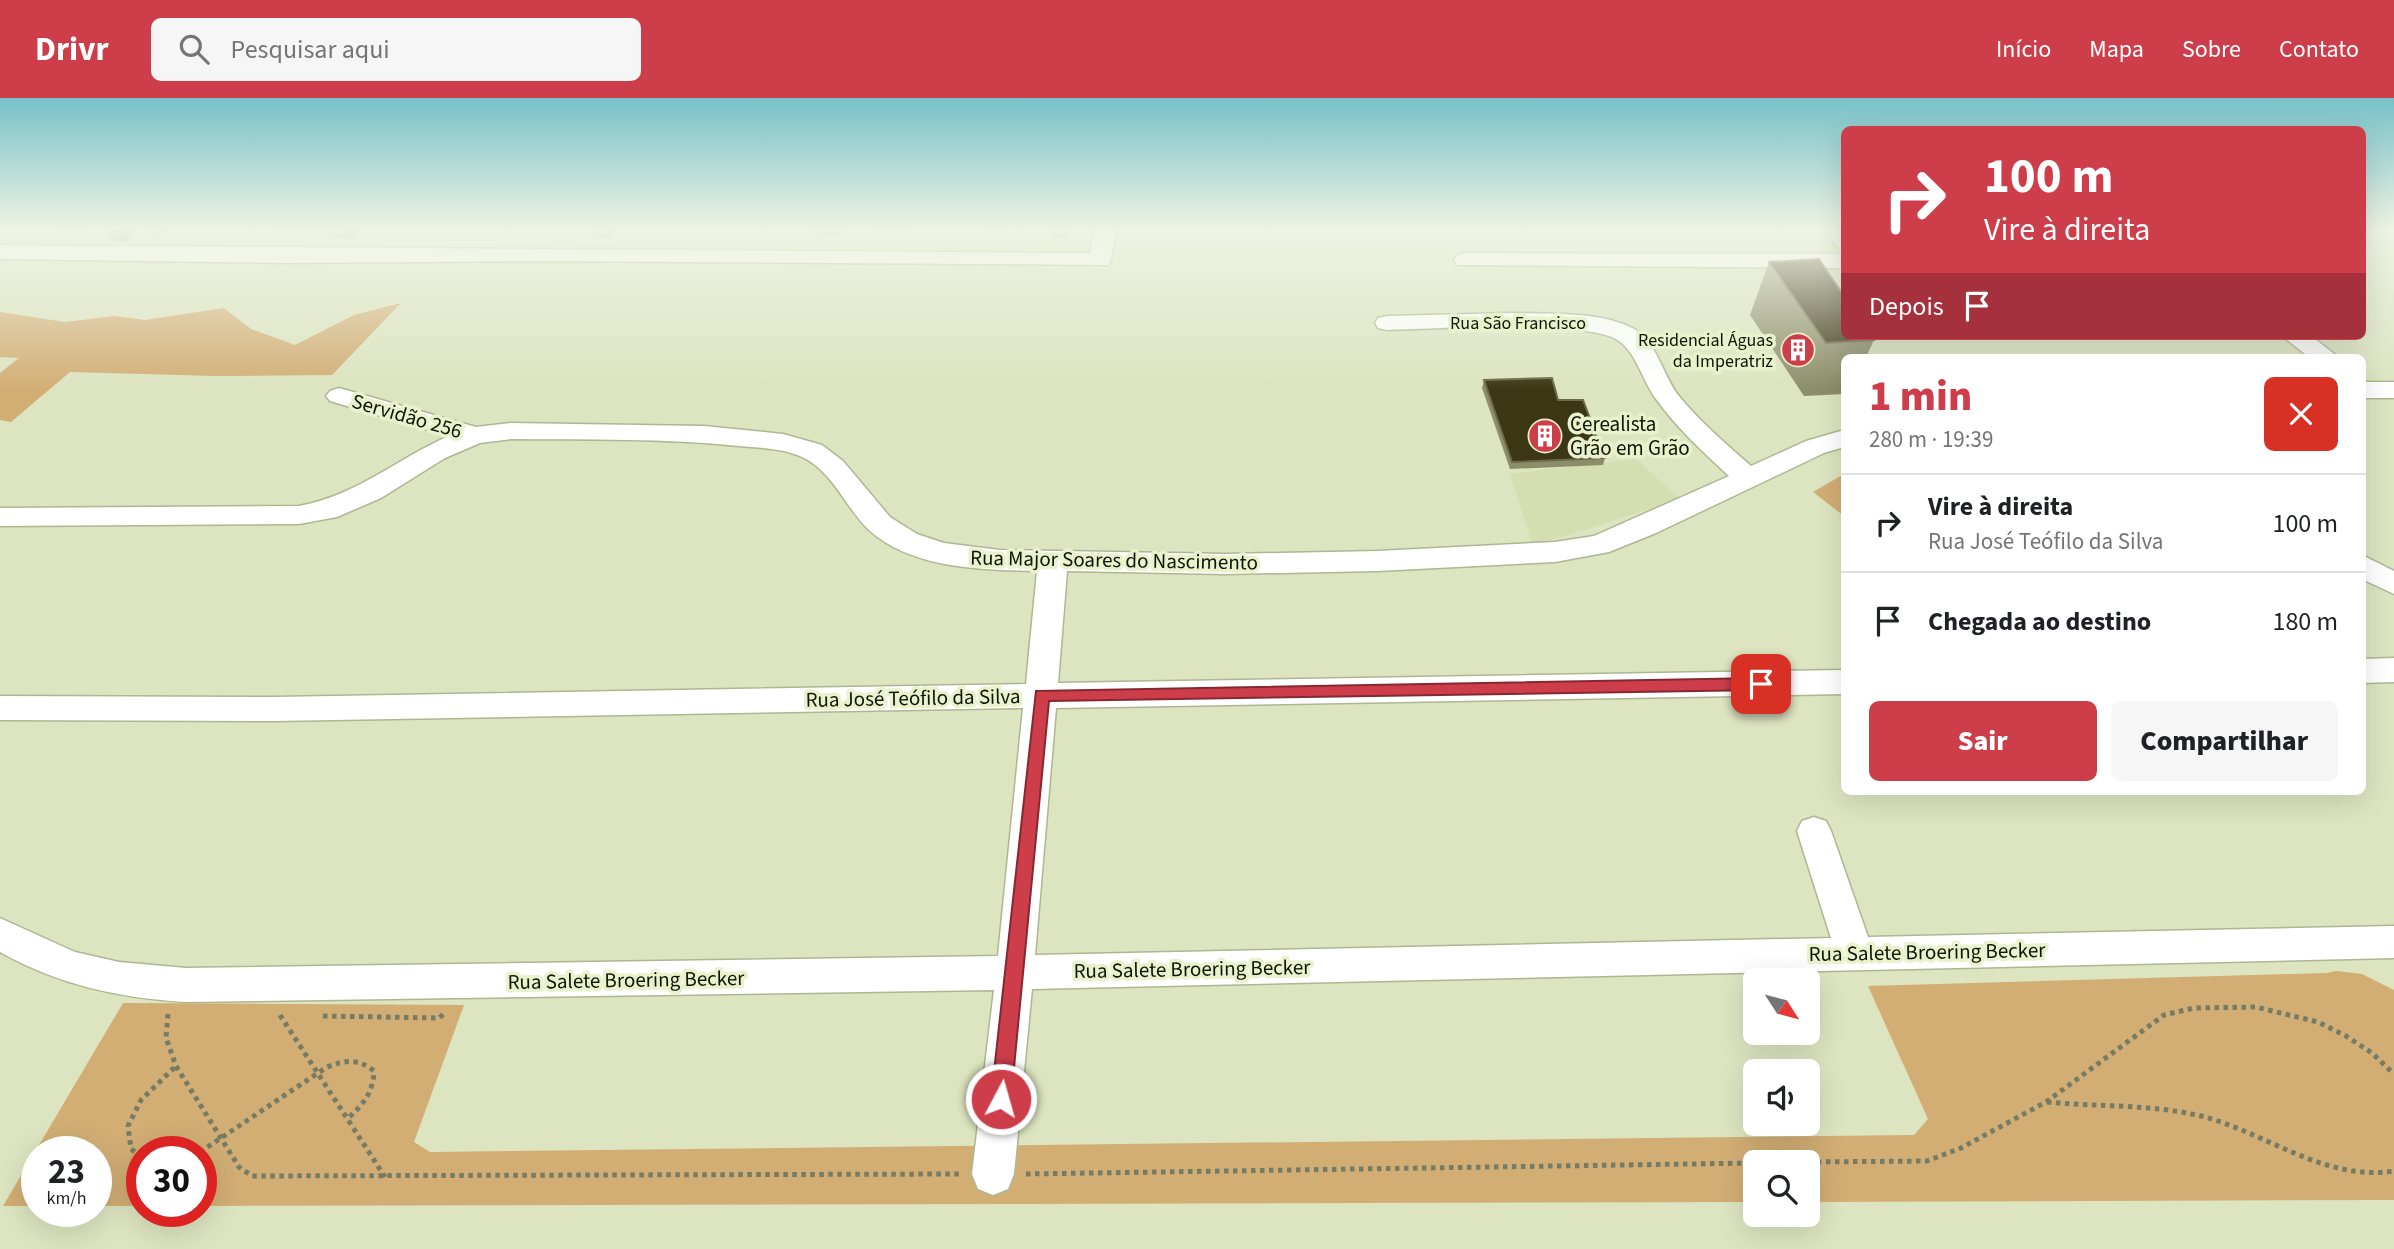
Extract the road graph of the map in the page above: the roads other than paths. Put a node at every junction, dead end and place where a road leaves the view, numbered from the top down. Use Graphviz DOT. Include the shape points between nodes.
graph roads {
  1 [pos="1387,323"];
  2 [pos="2300,340"];
  3 [pos="2321,354"];
  4 [pos="339,396"];
  5 [pos="475,435"];
  6 [pos="1841,439"];
  7 [pos="1746,477"];
  8 [pos="0,517"];
  9 [pos="1053,561"];
  10 [pos="2366,567"];
  11 [pos="2394,584"];
  12 [pos="2394,670"];
  13 [pos="2366,671"];
  14 [pos="1841,682"];
  15 [pos="1041,695"];
  16 [pos="3,722"];
  17 [pos="1814,831"];
  18 [pos="0,934"];
  19 [pos="2394,942"];
  20 [pos="1855,953"];
  21 [pos="1015,973"];
  22 [pos="993,1174"];
  1 -- 7 [label="street, Rua São Francisco" via="1578,322 1615,327 1633,340 1679,413"];
  2 -- 3 [label="street"];
  4 -- 5 [label="street, Servidão 256"];
  5 -- 8 [label="street, Rua Major Soares do Nascimento" via="436,452 371,492 313,513"];
  5 -- 9 [label="street, Rua Major Soares do Nascimento" via="511,431 690,434 783,442 813,451 833,467 880,524 907,541 963,557"];
  6 -- 7 [label="street, Rua Major Soares do Nascimento"];
  7 -- 9 [label="street, Rua Major Soares do Nascimento" via="1624,535 1570,550 1239,564"];
  9 -- 15 [label="street"];
  10 -- 11 [label="street"];
  12 -- 13 [label="street"];
  14 -- 15 [label="street, Rua José Teófilo da Silva"];
  15 -- 16 [label="street, Rua José Teófilo da Silva" via="74,709"];
  15 -- 21 [label="street"];
  17 -- 20 [label="street"];
  18 -- 21 [label="street, Rua Salete Broering Becker" via="53,961 119,979 174,985"];
  19 -- 20 [label="street, Rua Salete Broering Becker"];
  20 -- 21 [label="street, Rua Salete Broering Becker"];
  21 -- 22 [label="street"];
}
